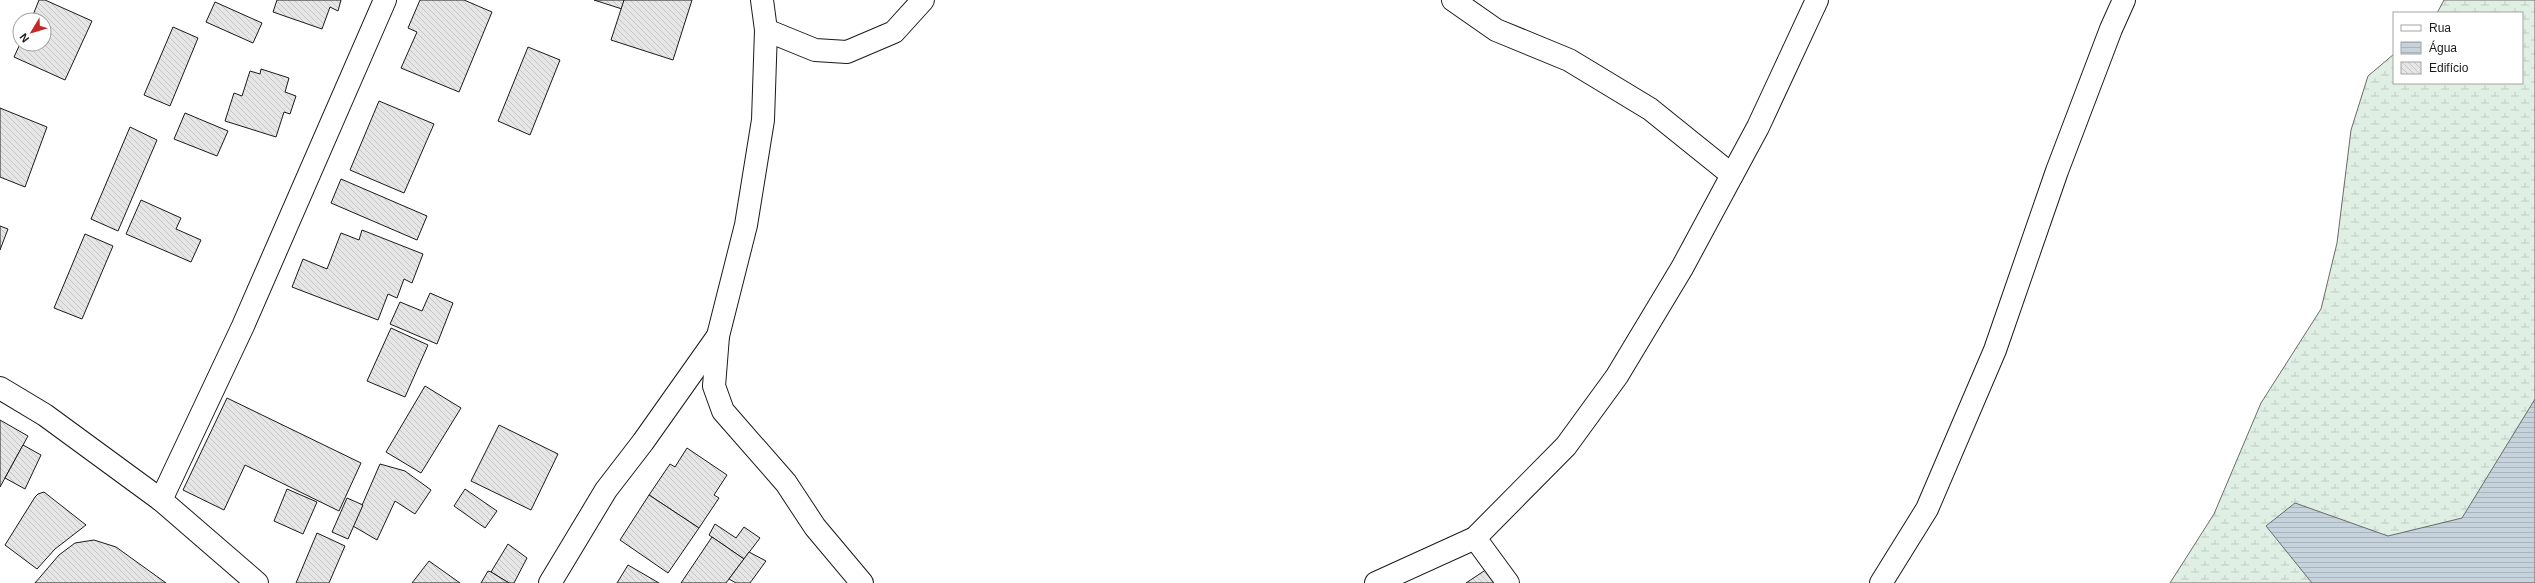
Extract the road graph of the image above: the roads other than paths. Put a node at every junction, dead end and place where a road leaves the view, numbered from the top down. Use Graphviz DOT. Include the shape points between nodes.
graph roads {
  1 [pos="385,0"];
  2 [pos="762,0"];
  3 [pos="923,0"];
  4 [pos="1453,0"];
  5 [pos="1817,0"];
  6 [pos="2124,0"];
  7 [pos="766,30"];
  8 [pos="1732,175"];
  9 [pos="718,336"];
  10 [pos="0,388"];
  11 [pos="161,500"];
  12 [pos="1475,538"];
  13 [pos="257,583"];
  14 [pos="550,583"];
  15 [pos="862,583"];
  16 [pos="1376,583"];
  17 [pos="1508,583"];
  18 [pos="1881,583"];
  1 -- 11 [label="street" via="243,326"];
  2 -- 7 [label="street"];
  3 -- 7 [label="street" via="894,32 847,52 815,50"];
  4 -- 8 [label="street" via="1496,30 1570,60 1650,109"];
  5 -- 8 [label="street" via="1758,127"];
  6 -- 18 [label="street" via="2057,171 1995,350 1927,509"];
  7 -- 9 [label="street" via="760,135 746,225"];
  8 -- 12 [label="street" via="1682,268 1617,376 1566,446"];
  9 -- 14 [label="street" via="606,490"];
  9 -- 15 [label="street" via="714,386 723,411 786,483 815,527"];
  10 -- 11 [label="street" via="45,415"];
  11 -- 13 [label="street"];
  12 -- 16 [label="street"];
  12 -- 17 [label="street"];
}
